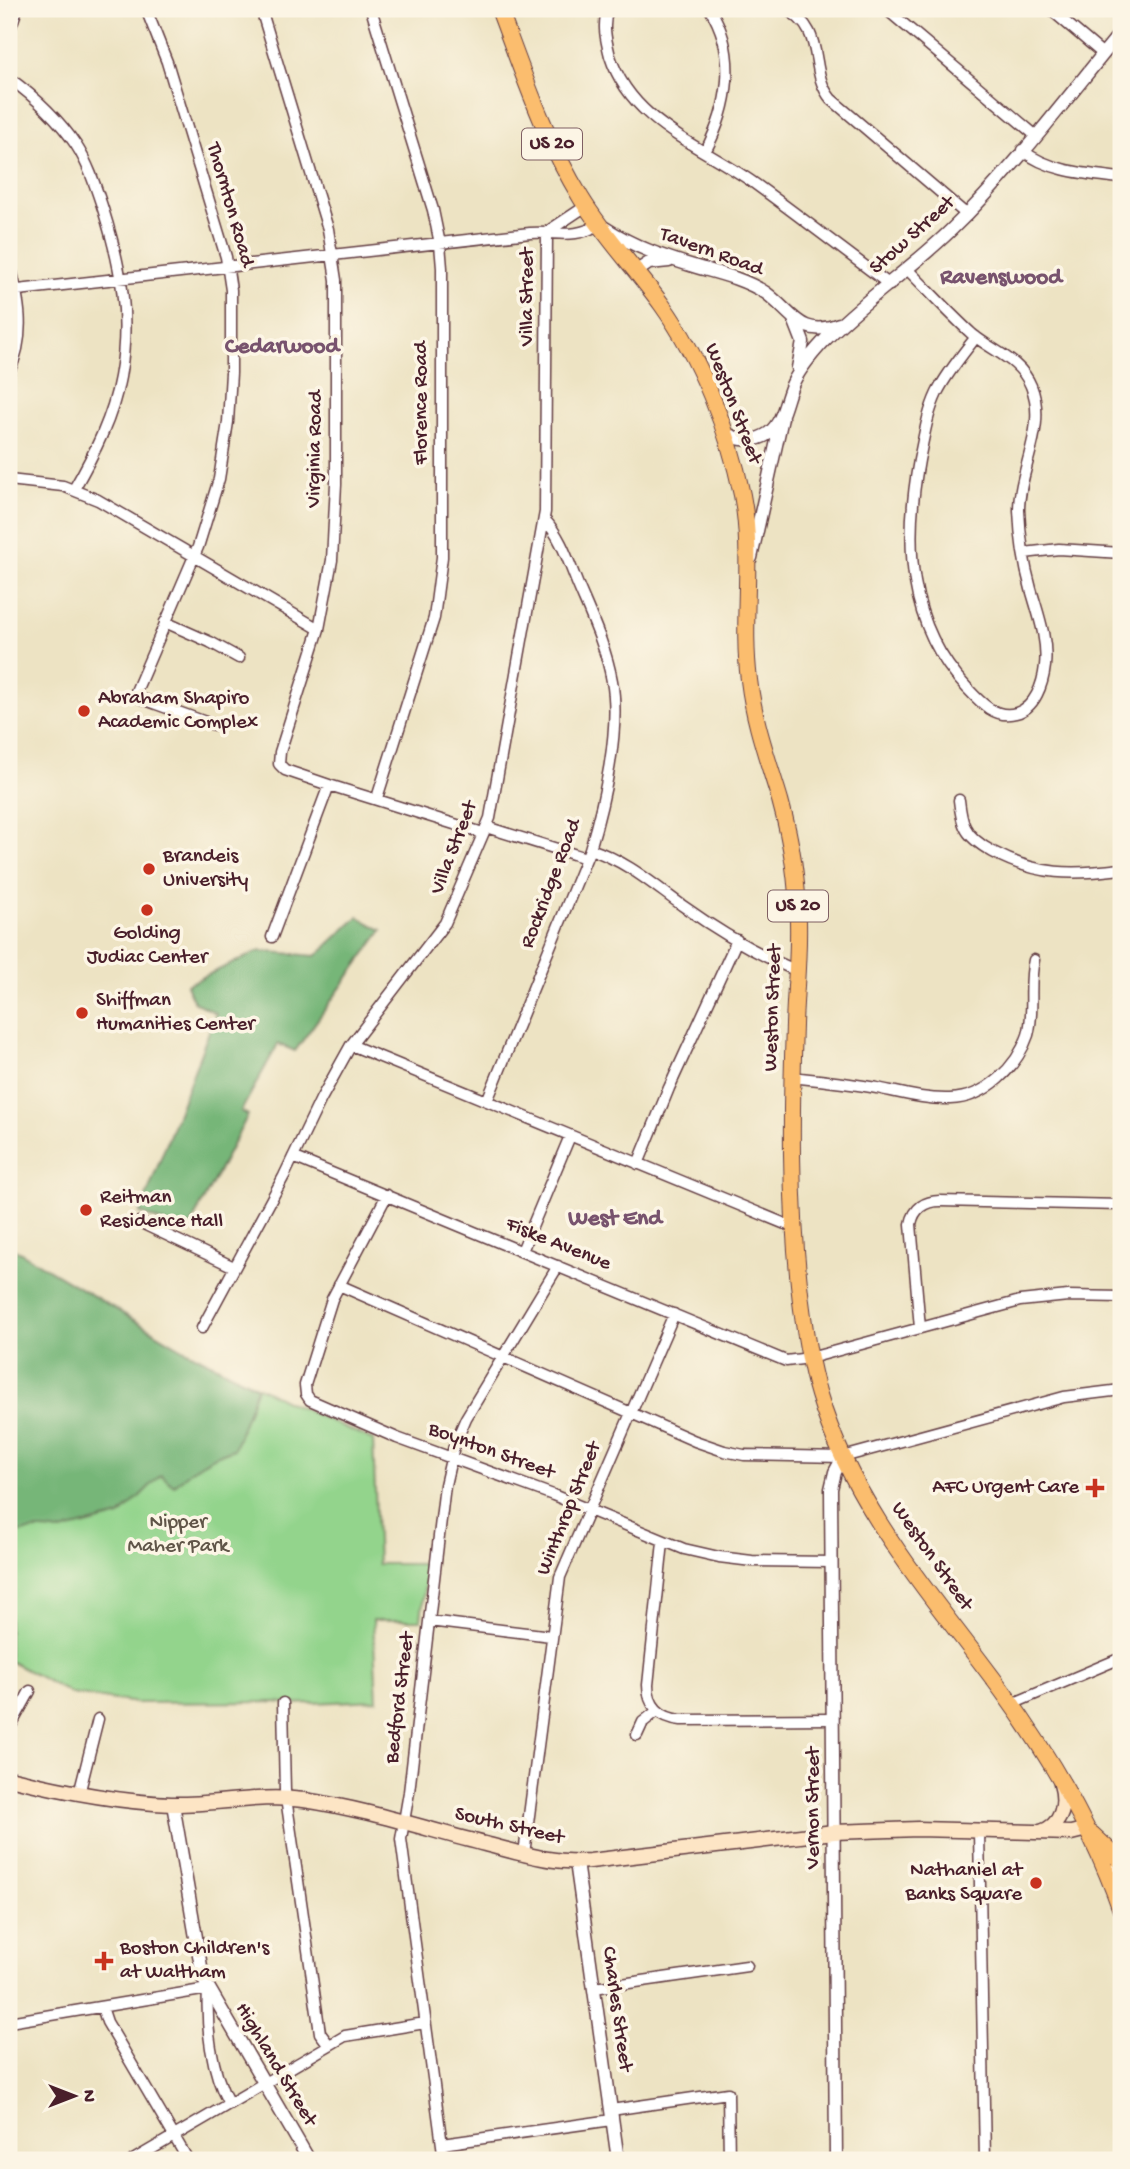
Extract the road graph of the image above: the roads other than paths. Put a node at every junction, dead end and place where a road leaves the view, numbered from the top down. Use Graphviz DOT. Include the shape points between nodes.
graph roads {
  1 [pos="18,9"];
  2 [pos="146,9"];
  3 [pos="261,9"];
  4 [pos="371,9"];
  5 [pos="499,9"];
  6 [pos="607,9"];
  7 [pos="710,9"];
  8 [pos="785,9"];
  9 [pos="886,9"];
  10 [pos="1050,9"];
  11 [pos="1116,9"];
  12 [pos="1121,15"];
  13 [pos="9,32"];
  14 [pos="1121,33"];
  15 [pos="1103,54"];
  16 [pos="9,78"];
  17 [pos="1035,135"];
  18 [pos="1023,150"];
  19 [pos="705,152"];
  20 [pos="1121,177"];
  21 [pos="586,206"];
  22 [pos="967,215"];
  23 [pos="600,224"];
  24 [pos="547,232"];
  25 [pos="440,244"];
  26 [pos="334,256"];
  27 [pos="9,261"];
  28 [pos="680,262"];
  29 [pos="229,267"];
  30 [pos="908,270"];
  31 [pos="637,271"];
  32 [pos="122,278"];
  33 [pos="890,285"];
  34 [pos="12,290"];
  35 [pos="794,319"];
  36 [pos="843,322"];
  37 [pos="976,337"];
  38 [pos="9,372"];
  39 [pos="790,388"];
  40 [pos="784,407"];
  41 [pos="724,432"];
  42 [pos="9,480"];
  43 [pos="74,489"];
  44 [pos="544,519"];
  45 [pos="1024,553"];
  46 [pos="1121,553"];
  47 [pos="194,555"];
  48 [pos="747,589"];
  49 [pos="165,622"];
  50 [pos="319,629"];
  51 [pos="239,658"];
  52 [pos="214,725"];
  53 [pos="329,785"];
  54 [pos="377,798"];
  55 [pos="959,800"];
  56 [pos="485,830"];
  57 [pos="588,854"];
  58 [pos="1121,869"];
  59 [pos="272,937"];
  60 [pos="737,940"];
  61 [pos="1034,960"];
  62 [pos="797,971"];
  63 [pos="351,1045"];
  64 [pos="792,1077"];
  65 [pos="486,1101"];
  66 [pos="570,1136"];
  67 [pos="293,1157"];
  68 [pos="638,1164"];
  69 [pos="387,1195"];
  70 [pos="1121,1205"];
  71 [pos="139,1222"];
  72 [pos="795,1228"];
  73 [pos="522,1251"];
  74 [pos="558,1266"];
  75 [pos="234,1267"];
  76 [pos="340,1285"];
  77 [pos="1121,1297"];
  78 [pos="674,1314"];
  79 [pos="202,1328"];
  80 [pos="920,1328"];
  81 [pos="503,1356"];
  82 [pos="810,1358"];
  83 [pos="1121,1390"];
  84 [pos="631,1413"];
  85 [pos="843,1457"];
  86 [pos="451,1458"];
  87 [pos="589,1509"];
  88 [pos="663,1542"];
  89 [pos="832,1562"];
  90 [pos="429,1621"];
  91 [pos="551,1636"];
  92 [pos="1121,1658"];
  93 [pos="30,1692"];
  94 [pos="283,1703"];
  95 [pos="1012,1704"];
  96 [pos="657,1711"];
  97 [pos="98,1719"];
  98 [pos="833,1719"];
  99 [pos="9,1729"];
  100 [pos="637,1735"];
  101 [pos="9,1778"];
  102 [pos="1061,1784"];
  103 [pos="79,1794"];
  104 [pos="286,1798"];
  105 [pos="173,1804"];
  106 [pos="404,1823"];
  107 [pos="1087,1829"];
  108 [pos="979,1830"];
  109 [pos="834,1832"];
  110 [pos="1037,1832"];
  111 [pos="524,1854"];
  112 [pos="576,1862"];
  113 [pos="1117,1864"];
  114 [pos="1120,1906"];
  115 [pos="747,1966"];
  116 [pos="594,1988"];
  117 [pos="208,1989"];
  118 [pos="102,2007"];
  119 [pos="9,2022"];
  120 [pos="425,2024"];
  121 [pos="329,2045"];
  122 [pos="263,2084"];
  123 [pos="229,2104"];
  124 [pos="611,2115"];
  125 [pos="174,2136"];
  126 [pos="442,2144"];
  127 [pos="132,2160"];
  128 [pos="188,2160"];
  129 [pos="309,2160"];
  130 [pos="444,2160"];
  131 [pos="618,2160"];
  132 [pos="729,2160"];
  133 [pos="836,2160"];
  134 [pos="985,2160"];
  1 -- 13 [label="street"];
  2 -- 29 [label="street, Thornton Road" via="167,62"];
  3 -- 26 [label="street, Virginia Road"];
  4 -- 25 [label="street, Florence Road"];
  5 -- 21 [label="main road, Weston Street / US 20" via="547,132"];
  6 -- 19 [label="street" via="607,42 625,88 659,123"];
  7 -- 19 [label="street" via="723,40 728,81 722,115"];
  8 -- 22 [label="street" via="800,19 811,35 821,83 831,99"];
  9 -- 17 [label="street"];
  10 -- 15 [label="street"];
  11 -- 12 [label="street"];
  14 -- 15 [label="street, Stow Street"];
  15 -- 17 [label="street, Stow Street"];
  16 -- 32 [label="street" via="52,115 81,154"];
  17 -- 18 [label="street, Stow Street"];
  18 -- 20 [label="street" via="1040,162"];
  18 -- 22 [label="street, Stow Street"];
  19 -- 33 [label="street" via="758,185"];
  21 -- 23 [label="main road, Weston Street / US 20"];
  21 -- 24 [label="street"];
  22 -- 30 [label="street, Stow Street"];
  23 -- 24 [label="street" via="576,234"];
  23 -- 28 [label="street, Tavern Road"];
  23 -- 31 [label="main road, Weston Street / US 20"];
  24 -- 25 [label="street"];
  24 -- 44 [label="street, Villa Street"];
  25 -- 26 [label="street"];
  25 -- 54 [label="street, Florence Road" via="440,580 431,629"];
  26 -- 29 [label="street"];
  26 -- 50 [label="street, Virginia Road" via="335,527"];
  27 -- 34 [label="street"];
  28 -- 31 [label="street" via="652,261"];
  28 -- 35 [label="street, Tavern Road" via="751,285"];
  29 -- 32 [label="street"];
  29 -- 47 [label="street, Thornton Road" via="228,422 214,499"];
  30 -- 33 [label="street, Stow Street"];
  30 -- 37 [label="street"];
  31 -- 41 [label="main road, Weston Street / US 20" via="689,349"];
  32 -- 34 [label="street"];
  32 -- 43 [label="street" via="125,317 120,378 103,433"];
  33 -- 36 [label="street, Stow Street"];
  34 -- 38 [label="street" via="21,336"];
  35 -- 36 [label="street, Tavern Road" via="815,329"];
  35 -- 39 [label="street" via="803,348"];
  36 -- 39 [label="street, Stow Street" via="813,353"];
  37 -- 45 [label="street" via="1021,371 1035,402 1036,426 1020,497"];
  37 -- 45 [label="street" via="945,379 929,412 914,494 914,579 923,619 945,662 983,704 1004,714 1030,705 1044,670 1044,637"];
  39 -- 40 [label="street, Stow Street"];
  40 -- 41 [label="street, Stow Street" via="777,425 762,437 745,440"];
  40 -- 48 [label="street"];
  41 -- 48 [label="main road, Weston Street / US 20" via="744,505"];
  42 -- 43 [label="street"];
  43 -- 47 [label="street"];
  44 -- 56 [label="street, Villa Street" via="495,799"];
  44 -- 57 [label="street, Rockridge Road" via="558,539 585,602 612,683 612,742"];
  45 -- 46 [label="street"];
  47 -- 49 [label="street, Thornton Road"];
  47 -- 50 [label="street"];
  48 -- 62 [label="main road, Weston Street / US 20" via="752,705 796,875"];
  49 -- 51 [label="street"];
  49 -- 52 [label="street, Thornton Road" via="134,696"];
  50 -- 53 [label="street, Virginia Road" via="280,752 285,770"];
  53 -- 54 [label="street"];
  53 -- 59 [label="street"];
  54 -- 56 [label="street"];
  55 -- 58 [label="street" via="970,835 1016,863 1056,873"];
  56 -- 57 [label="street"];
  56 -- 63 [label="street, Villa Street" via="440,932"];
  57 -- 60 [label="street" via="615,859 635,870"];
  57 -- 65 [label="street, Rockridge Road"];
  60 -- 62 [label="street"];
  60 -- 68 [label="street"];
  61 -- 64 [label="street" via="1028,1035 1011,1065 984,1089 958,1099 938,1099"];
  62 -- 64 [label="main road, Weston Street / US 20"];
  63 -- 65 [label="street"];
  63 -- 67 [label="street, Villa Street"];
  64 -- 72 [label="main road, Weston Street / US 20"];
  65 -- 66 [label="street"];
  66 -- 68 [label="street"];
  66 -- 73 [label="street"];
  67 -- 69 [label="street, Fiske Avenue"];
  67 -- 75 [label="street, Villa Street"];
  68 -- 72 [label="street"];
  69 -- 73 [label="street, Fiske Avenue"];
  69 -- 76 [label="street"];
  70 -- 80 [label="street" via="940,1201 923,1205 911,1224"];
  71 -- 75 [label="street"];
  72 -- 82 [label="main road, Weston Street / US 20"];
  73 -- 74 [label="street, Fiske Avenue"];
  74 -- 78 [label="street, Fiske Avenue"];
  74 -- 81 [label="street, Bedford Street"];
  75 -- 79 [label="street, Villa Street"];
  76 -- 81 [label="street"];
  76 -- 86 [label="street, Boynton Street" via="327,1311 306,1394 326,1409"];
  77 -- 80 [label="street, Fiske Avenue" via="1029,1300"];
  78 -- 82 [label="street, Fiske Avenue" via="786,1361"];
  78 -- 84 [label="street, Winthrop Street"];
  80 -- 82 [label="street, Fiske Avenue"];
  81 -- 84 [label="street"];
  81 -- 86 [label="street, Bedford Street" via="466,1418"];
  82 -- 85 [label="main road, Weston Street / US 20" via="823,1410"];
  83 -- 85 [label="street" via="1064,1397"];
  84 -- 85 [label="street" via="702,1444 738,1454"];
  84 -- 87 [label="street, Winthrop Street"];
  85 -- 89 [label="street, Vernon Street" via="832,1485"];
  85 -- 95 [label="main road, Weston Street / US 20" via="899,1554"];
  86 -- 87 [label="street, Boynton Street"];
  86 -- 90 [label="street, Bedford Street"];
  87 -- 88 [label="street, Boynton Street"];
  87 -- 91 [label="street, Winthrop Street" via="559,1577"];
  88 -- 89 [label="street, Boynton Street" via="733,1559"];
  88 -- 96 [label="street" via="648,1689"];
  89 -- 98 [label="street, Vernon Street"];
  90 -- 91 [label="street"];
  90 -- 106 [label="street, Bedford Street"];
  91 -- 111 [label="street, Winthrop Street"];
  92 -- 95 [label="street"];
  93 -- 99 [label="street"];
  94 -- 104 [label="street"];
  95 -- 102 [label="main road, Weston Street / US 20"];
  96 -- 98 [label="street" via="681,1720"];
  96 -- 100 [label="street" via="643,1722"];
  97 -- 103 [label="street"];
  98 -- 109 [label="street, Vernon Street"];
  101 -- 103 [label="main road, South Street"];
  102 -- 107 [label="main road, Weston Street / US 20"];
  102 -- 110 [label="main road" via="1059,1819"];
  103 -- 105 [label="main road, South Street"];
  104 -- 105 [label="main road, South Street"];
  104 -- 106 [label="main road, South Street"];
  104 -- 121 [label="street" via="320,2033"];
  105 -- 117 [label="street, Highland Street"];
  106 -- 111 [label="main road, South Street"];
  106 -- 120 [label="street, Bedford Street" via="401,1846"];
  107 -- 110 [label="main road, South Street"];
  107 -- 113 [label="main road, Weston Street / US 20"];
  108 -- 109 [label="main road, South Street"];
  108 -- 110 [label="main road, South Street"];
  108 -- 134 [label="street"];
  109 -- 112 [label="main road, South Street"];
  109 -- 133 [label="street, Vernon Street"];
  111 -- 112 [label="main road, South Street"];
  112 -- 116 [label="street, Charles Street"];
  113 -- 114 [label="main road, Weston Street / US 20"];
  115 -- 116 [label="street"];
  116 -- 124 [label="street, Charles Street"];
  117 -- 118 [label="street"];
  117 -- 122 [label="street, Highland Street"];
  117 -- 123 [label="street, Highland Street" via="214,2065"];
  118 -- 119 [label="street"];
  118 -- 125 [label="street"];
  120 -- 121 [label="street" via="357,2033"];
  120 -- 126 [label="street, Bedford Street"];
  121 -- 122 [label="street"];
  122 -- 123 [label="street"];
  122 -- 129 [label="street, Highland Street"];
  123 -- 125 [label="street"];
  124 -- 126 [label="street"];
  124 -- 131 [label="street, Charles Street"];
  124 -- 132 [label="street" via="728,2093"];
  125 -- 127 [label="street"];
  125 -- 128 [label="street"];
  126 -- 130 [label="street, Bedford Street"];
}
